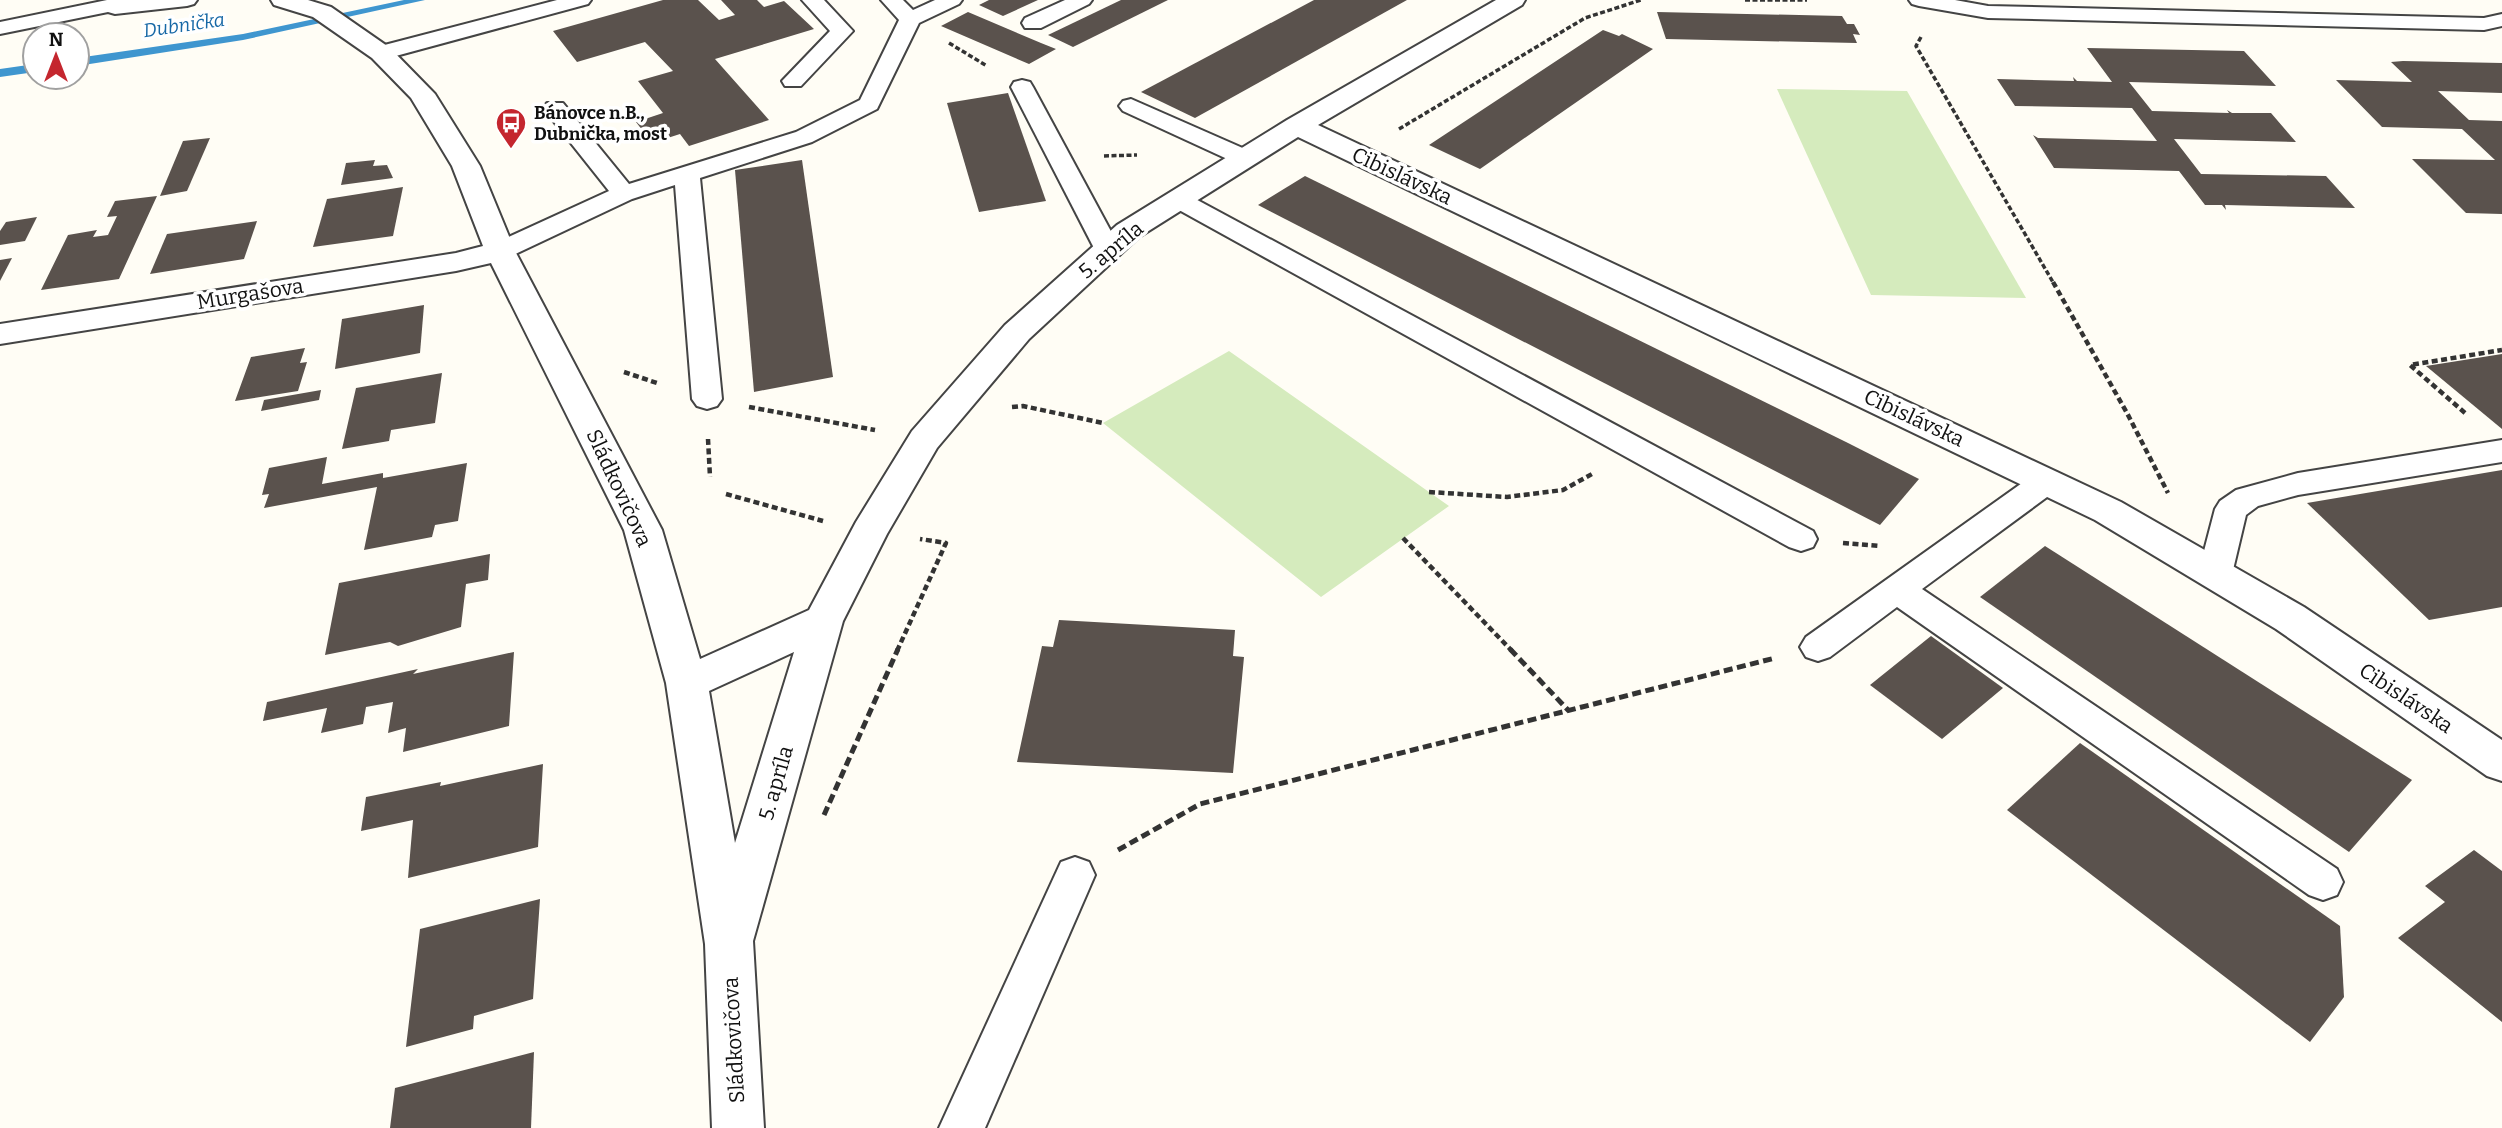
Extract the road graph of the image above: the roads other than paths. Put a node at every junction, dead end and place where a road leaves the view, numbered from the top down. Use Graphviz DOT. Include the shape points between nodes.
graph roads {
  1 [pos="108,0"];
  2 [pos="138,0"];
  3 [pos="187,0"];
  4 [pos="283,0"];
  5 [pos="581,0"];
  6 [pos="812,0"];
  7 [pos="891,0"];
  8 [pos="952,0"];
  9 [pos="1082,0"];
  10 [pos="1513,0"];
  11 [pos="1919,0"];
  12 [pos="75,13"];
  13 [pos="910,19"];
  14 [pos="2502,20"];
  15 [pos="1033,23"];
  16 [pos="344,25"];
  17 [pos="0,28"];
  18 [pos="793,81"];
  19 [pos="1022,88"];
  20 [pos="1131,106"];
  21 [pos="555,108"];
  22 [pos="1297,126"];
  23 [pos="1245,159"];
  24 [pos="687,174"];
  25 [pos="622,194"];
  26 [pos="1180,200"];
  27 [pos="1108,250"];
  28 [pos="500,251"];
  29 [pos="0,334"];
  30 [pos="706,399"];
  31 [pos="2502,451"];
  32 [pos="2047,481"];
  33 [pos="1801,539"];
  34 [pos="2215,574"];
  35 [pos="1896,590"];
  36 [pos="823,621"];
  37 [pos="1818,647"];
  38 [pos="687,683"];
  39 [pos="2502,763"];
  40 [pos="1074,875"];
  41 [pos="2323,882"];
  42 [pos="729,944"];
  43 [pos="738,1128"];
  44 [pos="962,1128"];
  1 -- 12 [label="lane"];
  2 -- 12 [label="lane"];
  3 -- 12 [label="lane"];
  4 -- 16 [label="street, Sládkovičova"];
  5 -- 16 [label="lane"];
  6 -- 18 [label="lane" via="842,31"];
  7 -- 13 [label="lane"];
  8 -- 13 [label="lane"];
  9 -- 15 [label="lane"];
  10 -- 22 [label="street, 5. apríla"];
  11 -- 14 [label="lane" via="1988,12 2484,24"];
  12 -- 17 [label="lane"];
  13 -- 24 [label="lane" via="869,104 804,137"];
  16 -- 28 [label="street, Sládkovičova" via="422,94 463,160"];
  19 -- 27 [label="lane"];
  20 -- 23 [label="lane"];
  21 -- 25 [label="lane"];
  22 -- 23 [label="street, 5. apríla"];
  22 -- 32 [label="street, Cibislávska"];
  23 -- 26 [label="street, 5. apríla"];
  24 -- 25 [label="lane"];
  24 -- 30 [label="lane"];
  25 -- 28 [label="lane"];
  26 -- 27 [label="street, 5. apríla" via="1129,231"];
  26 -- 33 [label="lane"];
  27 -- 36 [label="street, 5. apríla" via="1017,332 924,440"];
  28 -- 29 [label="street, Murgašova" via="456,262"];
  28 -- 38 [label="street, Sládkovičova" via="643,530"];
  31 -- 34 [label="lane" via="2298,484 2247,498 2231,509"];
  32 -- 34 [label="street, Cibislávska"];
  32 -- 35 [label="lane"];
  34 -- 39 [label="street, Cibislávska" via="2290,618"];
  35 -- 37 [label="lane"];
  35 -- 41 [label="lane"];
  36 -- 38 [label="street"];
  36 -- 42 [label="street, 5. apríla"];
  38 -- 42 [label="street, Sládkovičova"];
  40 -- 44 [label="lane"];
  42 -- 43 [label="street, Sládkovičova"];
}
